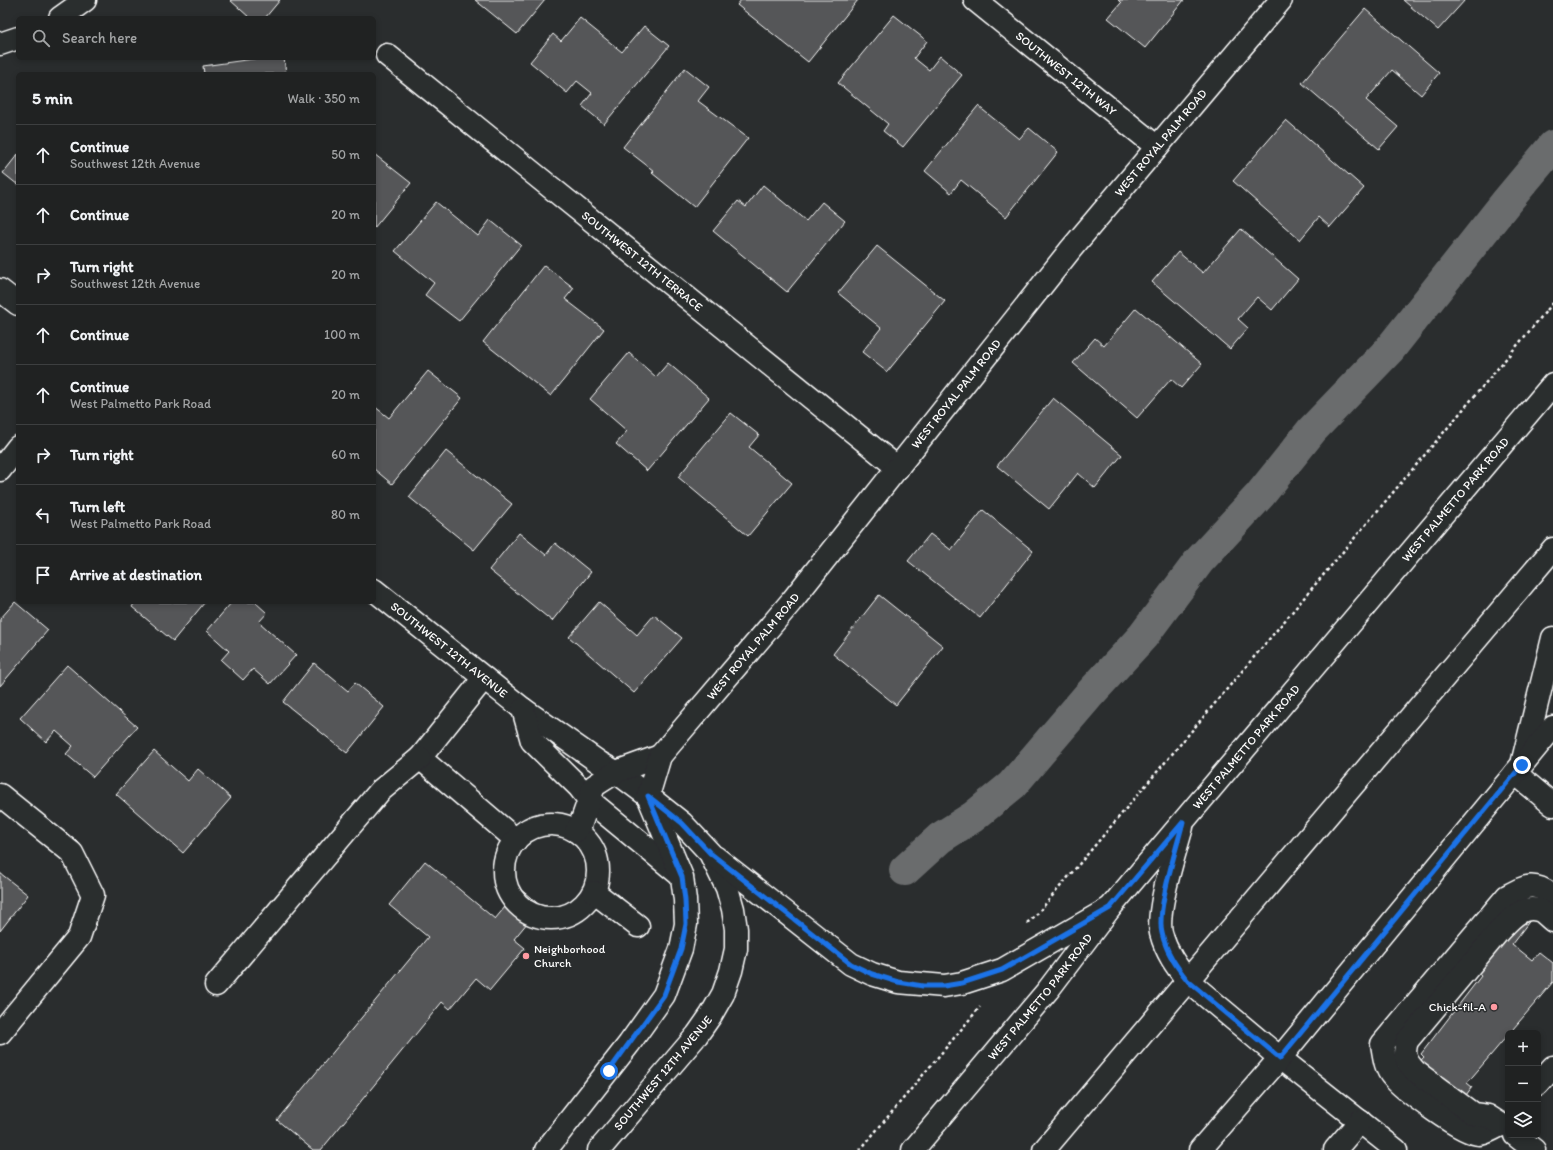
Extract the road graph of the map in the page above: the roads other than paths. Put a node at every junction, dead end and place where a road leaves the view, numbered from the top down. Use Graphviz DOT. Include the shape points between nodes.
graph roads {
  1 [pos="85,0"];
  2 [pos="975,0"];
  3 [pos="1281,0"];
  4 [pos="63,16"];
  5 [pos="16,39"];
  6 [pos="0,44"];
  7 [pos="387,55"];
  8 [pos="1157,147"];
  9 [pos="0,290"];
  10 [pos="16,302"];
  11 [pos="1553,384"];
  12 [pos="16,450"];
  13 [pos="898,468"];
  14 [pos="0,470"];
  15 [pos="1553,549"];
  16 [pos="376,592"];
  17 [pos="1553,638"];
  18 [pos="484,678"];
  19 [pos="523,710"];
  20 [pos="1553,727"];
  21 [pos="660,756"];
  22 [pos="420,758"];
  23 [pos="1518,769"];
  24 [pos="616,772"];
  25 [pos="0,795"];
  26 [pos="648,796"];
  27 [pos="590,801"];
  28 [pos="1553,805"];
  29 [pos="1183,822"];
  30 [pos="576,831"];
  31 [pos="516,840"];
  32 [pos="710,853"];
  33 [pos="682,877"];
  34 [pos="594,892"];
  35 [pos="1553,896"];
  36 [pos="1110,908"];
  37 [pos="1553,921"];
  38 [pos="638,926"];
  39 [pos="1188,981"];
  40 [pos="216,985"];
  41 [pos="0,1033"];
  42 [pos="1280,1058"];
  43 [pos="1553,1067"];
  44 [pos="1541,1081"];
  45 [pos="1360,1121"];
  46 [pos="1505,1125"];
  47 [pos="1505,1128"];
  48 [pos="1520,1138"];
  49 [pos="546,1150"];
  50 [pos="599,1150"];
  51 [pos="913,1150"];
  52 [pos="1044,1150"];
  53 [pos="1200,1150"];
  54 [pos="1335,1150"];
  55 [pos="1396,1150"];
  56 [pos="1534,1150"];
  1 -- 4 [label="street"];
  2 -- 8 [label="street, SOUTHWEST 12TH WAY"];
  3 -- 8 [label="street, WEST ROYAL PALM ROAD"];
  5 -- 6 [label="street"];
  7 -- 13 [label="street, SOUTHWEST 12TH TERRACE"];
  8 -- 13 [label="street, WEST ROYAL PALM ROAD" via="1071,249"];
  9 -- 10 [label="street"];
  11 -- 29 [label="street, WEST PALMETTO PARK ROAD"];
  12 -- 14 [label="street"];
  13 -- 21 [label="street, WEST ROYAL PALM ROAD" via="791,602"];
  15 -- 39 [label="street"];
  16 -- 18 [label="street, SOUTHWEST 12TH AVENUE"];
  17 -- 23 [label="street"];
  18 -- 19 [label="street, SOUTHWEST 12TH AVENUE"];
  18 -- 22 [label="street"];
  19 -- 24 [label="street, SOUTHWEST 12TH AVENUE"];
  19 -- 27 [label="street" via="532,741"];
  20 -- 23 [label="street"];
  21 -- 24 [label="street"];
  21 -- 26 [label="street, WEST ROYAL PALM ROAD"];
  22 -- 31 [label="street"];
  22 -- 40 [label="street" via="380,791"];
  23 -- 28 [label="street"];
  23 -- 42 [label="street"];
  24 -- 26 [label="street, SOUTHWEST 12TH AVENUE"];
  24 -- 27 [label="street" via="594,786"];
  25 -- 41 [label="street" via="72,854 93,895 79,937"];
  26 -- 32 [label="street, SOUTHWEST 12TH AVENUE" via="682,823"];
  26 -- 33 [label="street"];
  27 -- 30 [label="street"];
  27 -- 33 [label="street"];
  29 -- 36 [label="street, WEST PALMETTO PARK ROAD"];
  29 -- 39 [label="street" via="1165,892 1161,931 1167,950"];
  30 -- 31 [label="street" via="561,825 544,824 529,829"];
  30 -- 34 [label="street" via="586,839 594,851 598,864"];
  31 -- 34 [label="street" via="508,853 504,869 506,885 513,900 525,911 540,917 556,919 571,914 585,905"];
  32 -- 36 [label="street" via="851,964 898,982 923,986 962,983 1002,970"];
  32 -- 50 [label="street, SOUTHWEST 12TH AVENUE" via="727,888 736,929 731,971 723,994 697,1035"];
  33 -- 49 [label="street" via="686,924 681,949 664,995 621,1055"];
  34 -- 38 [label="street"];
  35 -- 47 [label="street" via="1543,888 1526,886 1506,896 1382,1044 1391,1076 1464,1130 1478,1134"];
  36 -- 51 [label="street, WEST PALMETTO PARK ROAD" via="1048,990"];
  37 -- 46 [label="street" via="1539,910 1526,909 1516,914 1407,1041 1404,1050 1407,1063 1473,1114 1488,1116"];
  39 -- 42 [label="street"];
  39 -- 52 [label="street"];
  42 -- 45 [label="street"];
  42 -- 53 [label="street"];
  43 -- 44 [label="street"];
  45 -- 54 [label="street"];
  45 -- 55 [label="street"];
  48 -- 56 [label="street"];
}
